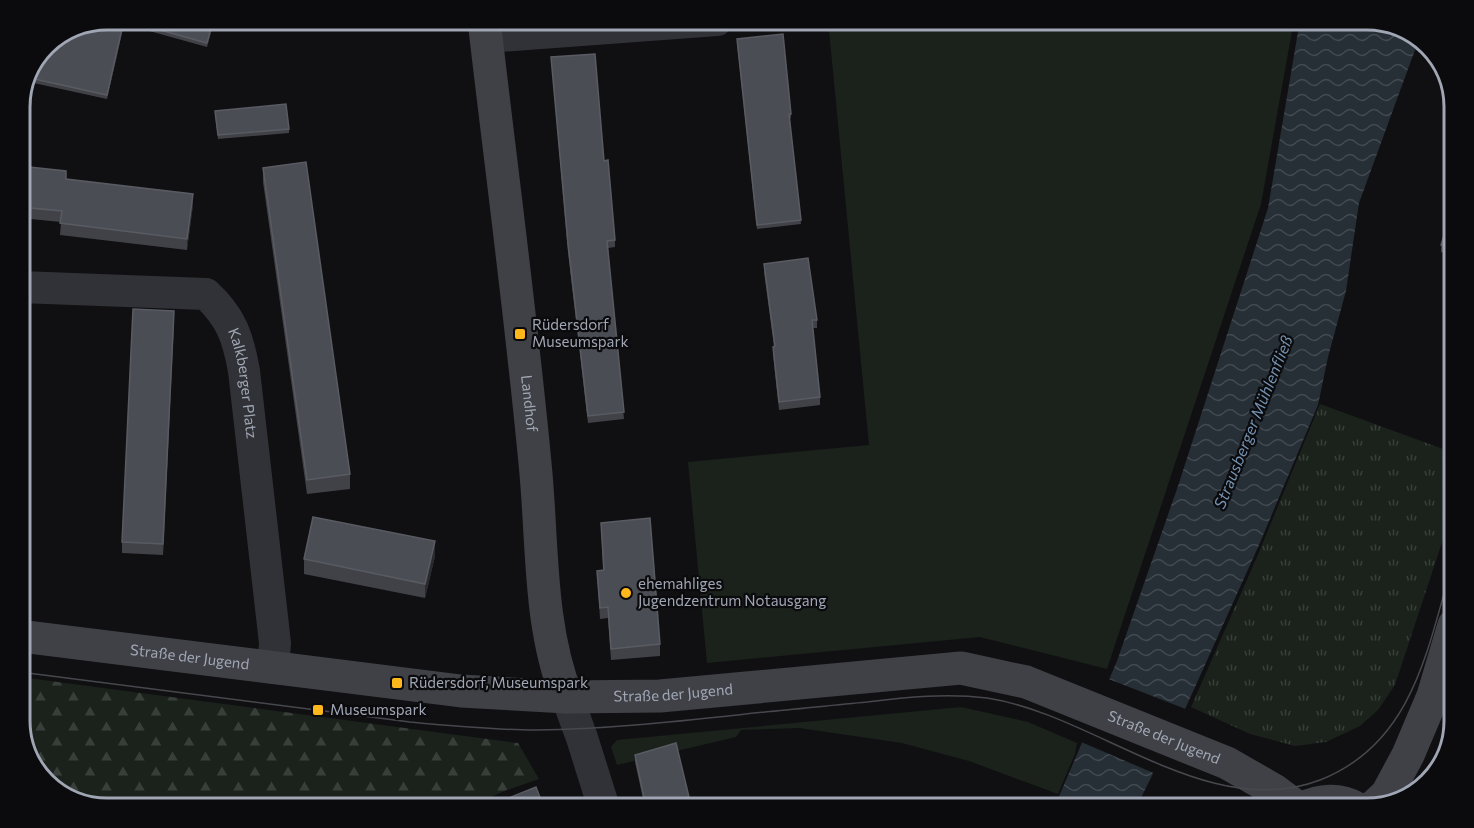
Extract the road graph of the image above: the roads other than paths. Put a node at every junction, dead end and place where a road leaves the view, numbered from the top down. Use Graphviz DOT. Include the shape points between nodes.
graph roads {
  1 [pos="485,30"];
  2 [pos="30,287"];
  3 [pos="30,637"];
  4 [pos="1444,659"];
  5 [pos="273,668"];
  6 [pos="567,697"];
  7 [pos="1386,795"];
  8 [pos="601,798"];
  9 [pos="1285,798"];
  1 -- 6 [label="main road, Landhof" via="535,464 548,620 554,659"];
  2 -- 5 [label="street, Kalkberger Platz" via="206,294 220,307 239,340 244,371 275,643"];
  3 -- 5 [label="main road, Straße der Jugend"];
  4 -- 7 [label="main road" via="1408,755"];
  5 -- 6 [label="main road, Straße der Jugend" via="461,691"];
  6 -- 8 [label="street"];
  6 -- 9 [label="main road, Straße der Jugend" via="660,696 961,668 1045,689 1227,763"];
}
